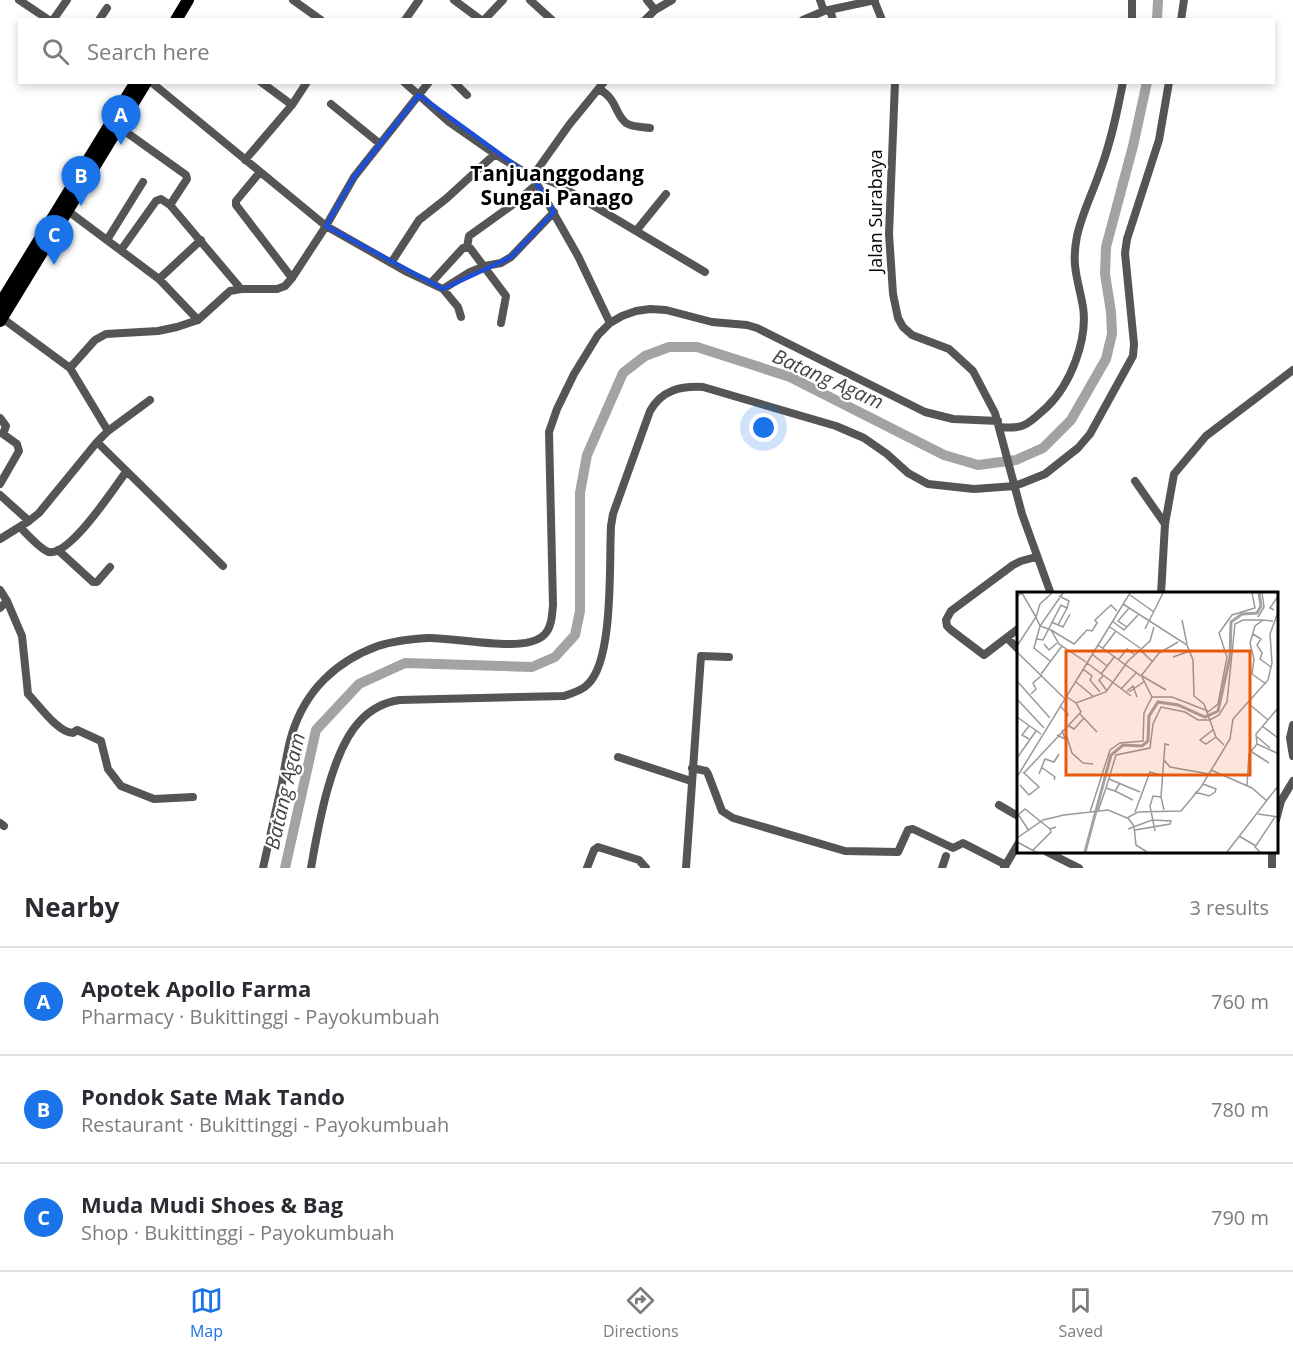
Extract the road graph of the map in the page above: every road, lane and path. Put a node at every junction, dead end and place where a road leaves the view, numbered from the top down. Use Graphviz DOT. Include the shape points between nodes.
graph roads {
  1 [pos="19,0"];
  2 [pos="67,0"];
  3 [pos="188,0"];
  4 [pos="196,0"];
  5 [pos="420,0"];
  6 [pos="454,0"];
  7 [pos="503,0"];
  8 [pos="530,0"];
  9 [pos="647,0"];
  10 [pos="672,0"];
  11 [pos="820,0"];
  12 [pos="875,0"];
  13 [pos="1132,0"];
  14 [pos="1184,0"];
  15 [pos="298,1"];
  16 [pos="107,8"];
  17 [pos="655,10"];
  18 [pos="827,11"];
  19 [pos="48,18"];
  20 [pos="53,18"];
  21 [pos="100,18"];
  22 [pos="177,18"];
  23 [pos="185,18"];
  24 [pos="319,18"];
  25 [pos="406,18"];
  26 [pos="479,18"];
  27 [pos="484,18"];
  28 [pos="550,18"];
  29 [pos="647,18"];
  30 [pos="808,18"];
  31 [pos="832,18"];
  32 [pos="881,18"];
  33 [pos="1132,18"];
  34 [pos="1180,18"];
  35 [pos="135,84"];
  36 [pos="145,84"];
  37 [pos="153,84"];
  38 [pos="264,84"];
  39 [pos="306,84"];
  40 [pos="406,84"];
  41 [pos="427,84"];
  42 [pos="456,84"];
  43 [pos="895,84"];
  44 [pos="1123,84"];
  45 [pos="1169,84"];
  46 [pos="601,86"];
  47 [pos="419,95"];
  48 [pos="468,95"];
  49 [pos="331,104"];
  50 [pos="292,105"];
  51 [pos="120,127"];
  52 [pos="650,128"];
  53 [pos="379,143"];
  54 [pos="495,154"];
  55 [pos="94,159"];
  56 [pos="245,160"];
  57 [pos="260,172"];
  58 [pos="536,176"];
  59 [pos="143,182"];
  60 [pos="79,184"];
  61 [pos="666,194"];
  62 [pos="170,205"];
  63 [pos="68,211"];
  64 [pos="554,212"];
  65 [pos="326,226"];
  66 [pos="636,231"];
  67 [pos="107,240"];
  68 [pos="201,240"];
  69 [pos="467,247"];
  70 [pos="121,250"];
  71 [pos="392,263"];
  72 [pos="484,266"];
  73 [pos="705,272"];
  74 [pos="292,278"];
  75 [pos="159,279"];
  76 [pos="431,283"];
  77 [pos="240,289"];
  78 [pos="442,289"];
  79 [pos="0,304"];
  80 [pos="461,317"];
  81 [pos="1,319"];
  82 [pos="198,320"];
  83 [pos="501,323"];
  84 [pos="610,323"];
  85 [pos="70,368"];
  86 [pos="1292,372"];
  87 [pos="150,400"];
  88 [pos="0,418"];
  89 [pos="1000,427"];
  90 [pos="108,431"];
  91 [pos="97,442"];
  92 [pos="126,472"];
  93 [pos="1135,481"];
  94 [pos="0,484"];
  95 [pos="1015,486"];
  96 [pos="0,495"];
  97 [pos="29,522"];
  98 [pos="1165,524"];
  99 [pos="20,527"];
  100 [pos="0,539"];
  101 [pos="58,549"];
  102 [pos="1036,557"];
  103 [pos="222,566"];
  104 [pos="110,567"];
  105 [pos="0,590"];
  106 [pos="1050,592"];
  107 [pos="1161,592"];
  108 [pos="3,605"];
  109 [pos="1017,630"];
  110 [pos="1007,638"];
  111 [pos="1017,648"];
  112 [pos="729,657"];
  113 [pos="1293,725"];
  114 [pos="1293,756"];
  115 [pos="618,758"];
  116 [pos="692,768"];
  117 [pos="691,781"];
  118 [pos="1293,781"];
  119 [pos="193,797"];
  120 [pos="999,805"];
  121 [pos="1278,812"];
  122 [pos="1017,815"];
  123 [pos="1017,846"];
  124 [pos="1049,853"];
  125 [pos="946,856"];
  126 [pos="1005,866"];
  127 [pos="263,868"];
  128 [pos="313,868"];
  129 [pos="587,868"];
  130 [pos="646,868"];
  131 [pos="686,868"];
  132 [pos="942,868"];
  133 [pos="1079,868"];
  1 -- 19 [label="street"];
  2 -- 20 [label="street"];
  3 -- 22 [label="highway"];
  4 -- 23 [label="highway"];
  5 -- 25 [label="street"];
  6 -- 26 [label="street"];
  7 -- 27 [label="street"];
  8 -- 28 [label="street"];
  9 -- 17 [label="street"];
  10 -- 17 [label="street"];
  11 -- 18 [label="street"];
  12 -- 18 [label="street"];
  12 -- 32 [label="street"];
  13 -- 33 [label="street"];
  14 -- 34 [label="street"];
  15 -- 24 [label="street"];
  16 -- 21 [label="street"];
  17 -- 29 [label="street"];
  18 -- 30 [label="street"];
  18 -- 31 [label="street"];
  35 -- 55 [label="highway"];
  36 -- 51 [label="highway"];
  37 -- 56 [label="street"];
  38 -- 50 [label="street"];
  39 -- 50 [label="street"];
  40 -- 47 [label="street"];
  41 -- 47 [label="street"];
  42 -- 48 [label="street"];
  43 -- 89 [label="street, Jalan Surabaya" via="889,234 898,318 912,335 949,349 962,359 973,371"];
  44 -- 89 [label="street" via="1107,151 1078,234 1074,267 1084,321 1072,370 1052,402 1027,425 1015,429"];
  45 -- 95 [label="street" via="1159,140 1125,253 1133,356 1090,434 1078,448 1045,474"];
  46 -- 52 [label="street" via="624,122"];
  46 -- 58 [label="street" via="568,125"];
  47 -- 53 [label="street"];
  47 -- 54 [label="street"];
  49 -- 53 [label="street"];
  50 -- 56 [label="street"];
  51 -- 55 [label="highway"];
  51 -- 62 [label="street" via="187,176"];
  53 -- 65 [label="street"];
  54 -- 58 [label="street"];
  54 -- 71 [label="street" via="419,220"];
  55 -- 60 [label="highway"];
  56 -- 57 [label="street"];
  57 -- 65 [label="street"];
  57 -- 74 [label="street" via="236,205"];
  58 -- 64 [label="street"];
  58 -- 66 [label="street" via="557,184"];
  58 -- 69 [label="street" via="469,236"];
  59 -- 67 [label="street"];
  60 -- 63 [label="highway"];
  60 -- 79 [label="highway"];
  61 -- 66 [label="street"];
  62 -- 68 [label="street"];
  62 -- 70 [label="street" via="156,201"];
  63 -- 67 [label="street"];
  63 -- 81 [label="highway"];
  64 -- 72 [label="street" via="511,257"];
  64 -- 84 [label="street"];
  65 -- 71 [label="street"];
  65 -- 74 [label="street"];
  66 -- 73 [label="street"];
  67 -- 70 [label="street"];
  68 -- 75 [label="street"];
  68 -- 77 [label="street"];
  69 -- 72 [label="street"];
  69 -- 76 [label="street"];
  70 -- 75 [label="street"];
  71 -- 76 [label="street"];
  72 -- 78 [label="street"];
  72 -- 83 [label="street" via="506,296"];
  74 -- 77 [label="street" via="277,289"];
  75 -- 82 [label="street"];
  76 -- 78 [label="street"];
  77 -- 82 [label="street" via="230,291"];
  78 -- 80 [label="street" via="458,307"];
  81 -- 85 [label="street"];
  82 -- 85 [label="street" via="169,329 106,334 95,340"];
  84 -- 89 [label="street" via="650,309 747,325 925,412"];
  84 -- 127 [label="street" via="574,374 549,432 553,605 546,634 538,640 513,644 428,638 380,645 329,672 311,693 292,734"];
  85 -- 90 [label="street"];
  86 -- 98 [label="street" via="1206,436 1183,461 1174,474"];
  87 -- 90 [label="street"];
  88 -- 94 [label="street" via="6,426 3,434 20,451"];
  89 -- 95 [label="street, Jalan Surabaya"];
  90 -- 91 [label="street"];
  91 -- 92 [label="street"];
  91 -- 97 [label="street"];
  92 -- 101 [label="street" via="81,532"];
  92 -- 103 [label="street"];
  93 -- 98 [label="street"];
  95 -- 102 [label="street, Jalan Surabaya"];
  95 -- 128 [label="street" via="974,489 928,484 864,438 836,426 703,387 670,390 656,400 650,411 613,514 607,634 589,684 564,696 400,700 386,702 368,713 352,730 339,757 318,826"];
  96 -- 97 [label="street"];
  97 -- 99 [label="street"];
  98 -- 107 [label="street"];
  99 -- 100 [label="street"];
  99 -- 101 [label="street" via="44,550"];
  101 -- 104 [label="street" via="93,582"];
  102 -- 106 [label="street, Jalan Surabaya"];
  102 -- 110 [label="street" via="1013,565 951,611 946,620 951,630 984,655"];
  105 -- 108 [label="street"];
  108 -- 119 [label="street" via="22,636 28,694 44,713 67,733 77,730 101,741 108,769 121,786 154,799"];
  109 -- 110 [label="street"];
  110 -- 111 [label="street"];
  112 -- 116 [label="street" via="701,655"];
  113 -- 114 [label="street"];
  115 -- 117 [label="street"];
  116 -- 117 [label="street"];
  116 -- 126 [label="street" via="708,774 722,811 733,818 850,851 898,852 913,829 953,848 963,843"];
  117 -- 131 [label="street"];
  118 -- 121 [label="street"];
  120 -- 122 [label="street"];
  123 -- 126 [label="street"];
  124 -- 133 [label="street"];
  125 -- 132 [label="street"];
  129 -- 130 [label="street" via="598,847 639,860"];
}
